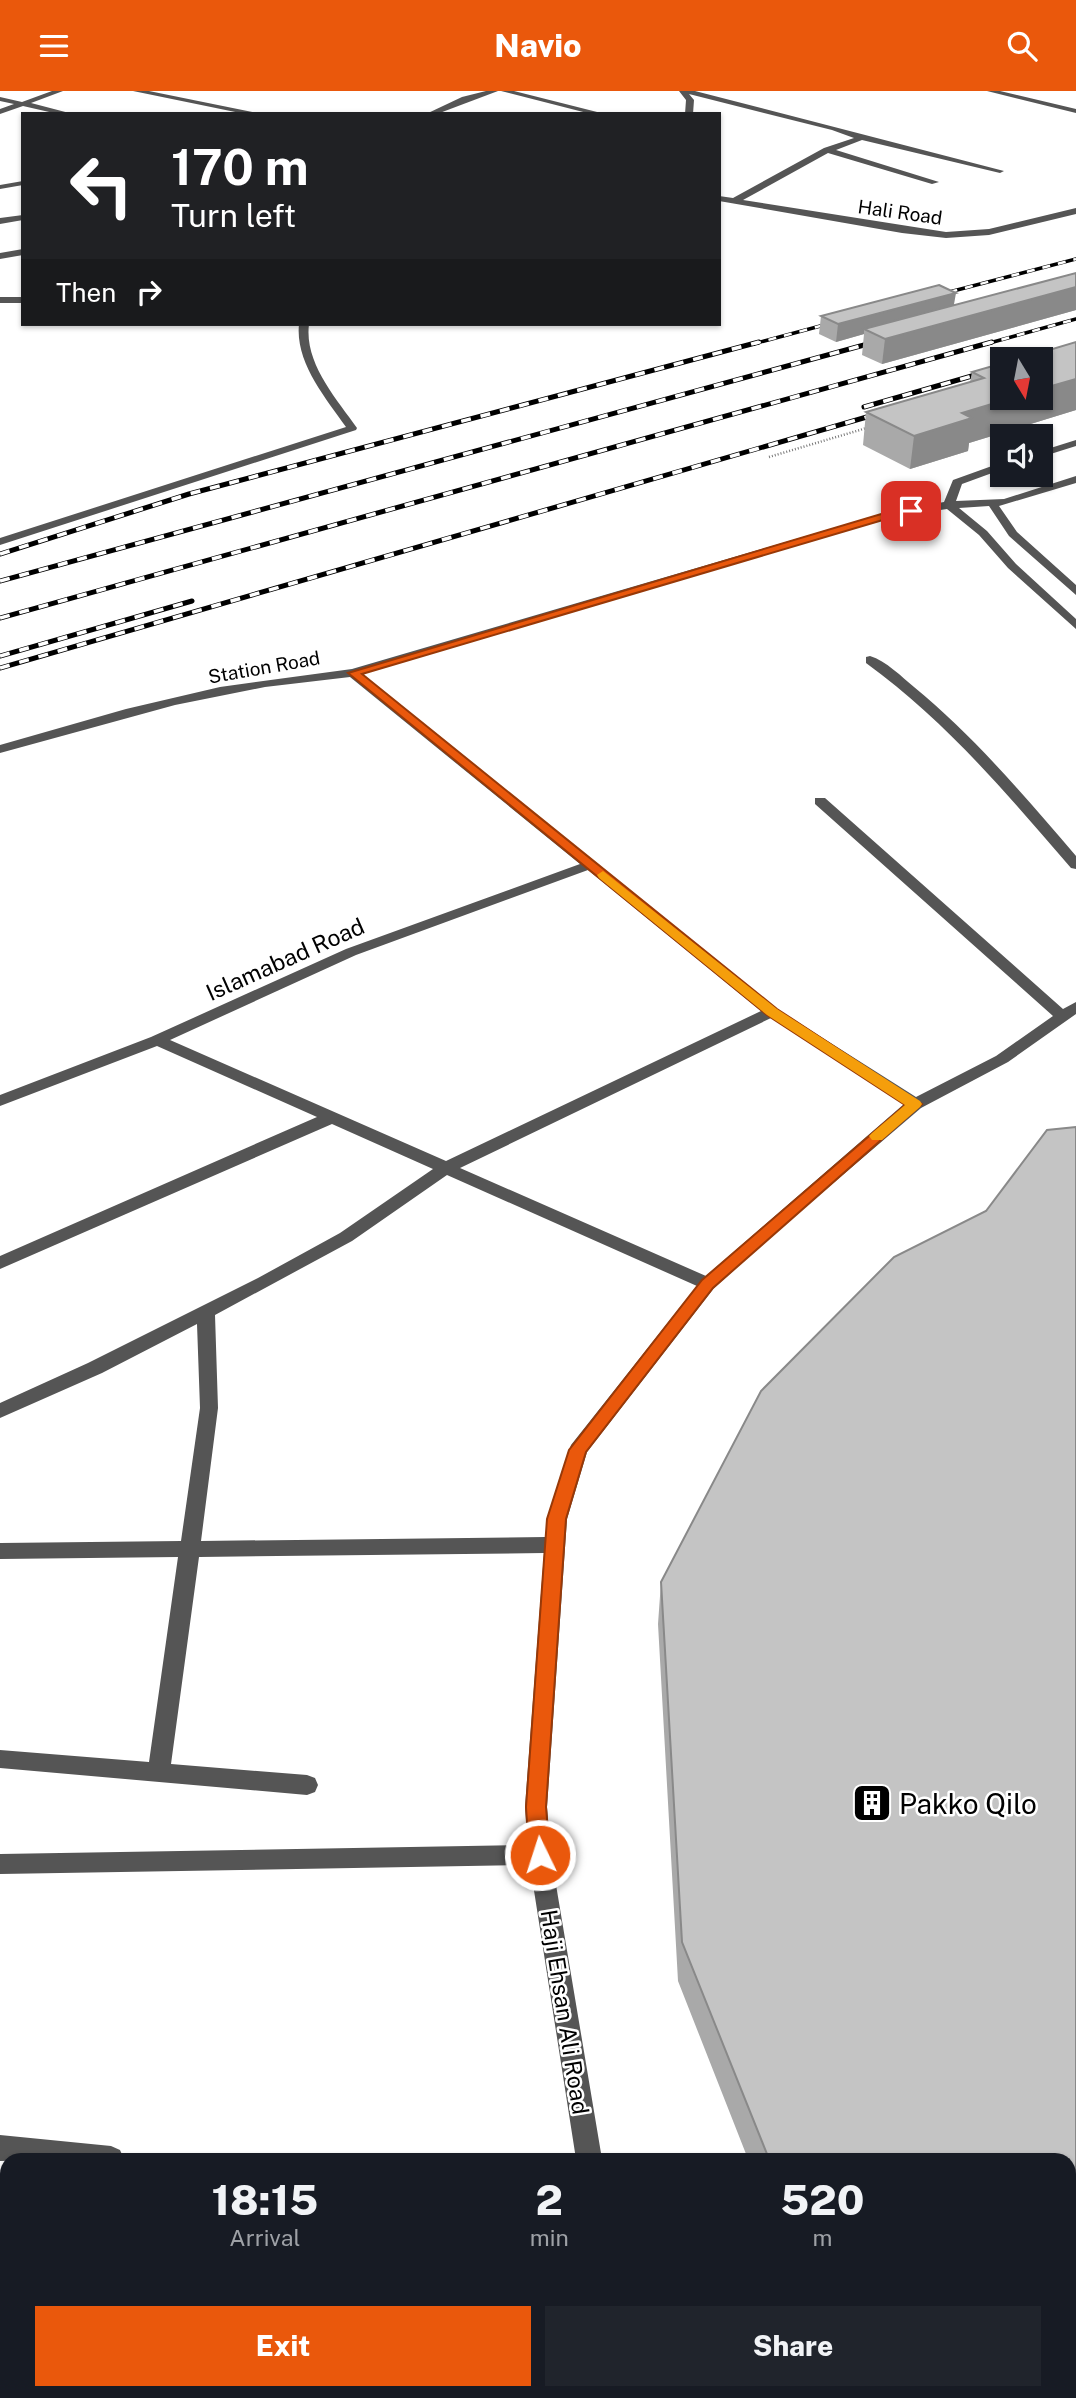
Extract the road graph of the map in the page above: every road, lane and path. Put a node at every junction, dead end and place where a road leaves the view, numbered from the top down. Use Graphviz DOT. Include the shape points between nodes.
graph roads {
  1 [pos="59,91"];
  2 [pos="137,91"];
  3 [pos="494,91"];
  4 [pos="505,91"];
  5 [pos="685,91"];
  6 [pos="991,91"];
  7 [pos="0,99"];
  8 [pos="27,102"];
  9 [pos="1076,111"];
  10 [pos="0,112"];
  11 [pos="62,112"];
  12 [pos="247,112"];
  13 [pos="435,112"];
  14 [pos="593,112"];
  15 [pos="689,112"];
  16 [pos="861,138"];
  17 [pos="827,151"];
  18 [pos="1000,171"];
  19 [pos="935,182"];
  20 [pos="21,183"];
  21 [pos="0,187"];
  22 [pos="721,198"];
  23 [pos="734,201"];
  24 [pos="1076,211"];
  25 [pos="21,217"];
  26 [pos="0,221"];
  27 [pos="21,252"];
  28 [pos="0,256"];
  29 [pos="0,300"];
  30 [pos="21,300"];
  31 [pos="304,326"];
  32 [pos="874,426"];
  33 [pos="1076,443"];
  34 [pos="1053,450"];
  35 [pos="769,457"];
  36 [pos="990,470"];
  37 [pos="1076,479"];
  38 [pos="992,503"];
  39 [pos="949,505"];
  40 [pos="0,543"];
  41 [pos="1076,591"];
  42 [pos="1076,625"];
  43 [pos="870,660"];
  44 [pos="353,673"];
  45 [pos="0,749"];
  46 [pos="820,801"];
  47 [pos="590,865"];
  48 [pos="1076,865"];
  49 [pos="772,1012"];
  50 [pos="1069,1012"];
  51 [pos="157,1040"];
  52 [pos="0,1101"];
  53 [pos="915,1104"];
  54 [pos="330,1118"];
  55 [pos="446,1168"];
  56 [pos="0,1263"];
  57 [pos="708,1284"];
  58 [pos="206,1312"];
  59 [pos="0,1411"];
  60 [pos="555,1545"];
  61 [pos="190,1549"];
  62 [pos="0,1551"];
  63 [pos="0,1759"];
  64 [pos="159,1773"];
  65 [pos="307,1785"];
  66 [pos="540,1855"];
  67 [pos="0,1864"];
  68 [pos="0,2148"];
  69 [pos="50,2153"];
  70 [pos="588,2153"];
  1 -- 8 [label="street"];
  2 -- 12 [label="street"];
  3 -- 13 [label="street"];
  4 -- 14 [label="street"];
  5 -- 15 [label="street"];
  5 -- 16 [label="street"];
  6 -- 9 [label="street"];
  7 -- 8 [label="street"];
  8 -- 10 [label="street"];
  8 -- 11 [label="street"];
  16 -- 17 [label="street"];
  16 -- 18 [label="street"];
  17 -- 19 [label="street"];
  17 -- 23 [label="street"];
  20 -- 21 [label="street"];
  22 -- 23 [label="street, Hali Road"];
  23 -- 24 [label="street, Hali Road" via="946,235 989,232"];
  25 -- 26 [label="street"];
  27 -- 28 [label="street"];
  29 -- 30 [label="street"];
  31 -- 40 [label="street" via="302,341 321,385 352,428"];
  32 -- 35 [label="path"];
  33 -- 34 [label="street"];
  36 -- 39 [label="street" via="957,482"];
  37 -- 38 [label="street"];
  38 -- 39 [label="street, Station Road"];
  38 -- 41 [label="street" via="1013,534"];
  39 -- 42 [label="street"];
  39 -- 44 [label="street, Station Road" via="892,514"];
  43 -- 48 [label="street" via="898,679 986,762"];
  44 -- 45 [label="street, Station Road" via="307,676 161,705"];
  44 -- 47 [label="street"];
  46 -- 50 [label="street"];
  47 -- 49 [label="street"];
  47 -- 51 [label="street, Islamabad Road" via="351,952"];
  49 -- 53 [label="street"];
  49 -- 55 [label="street"];
  50 -- 53 [label="street, Haji Ehsan Ali Road" via="1002,1059"];
  51 -- 52 [label="street, Islamabad Road"];
  51 -- 54 [label="street"];
  53 -- 57 [label="street, Haji Ehsan Ali Road"];
  54 -- 55 [label="street"];
  54 -- 56 [label="street"];
  55 -- 57 [label="street"];
  55 -- 58 [label="street" via="346,1237"];
  57 -- 60 [label="street, Haji Ehsan Ali Road" via="578,1450 556,1519"];
  58 -- 59 [label="street"];
  58 -- 61 [label="street" via="209,1408"];
  60 -- 61 [label="street"];
  60 -- 66 [label="street, Haji Ehsan Ali Road" via="536,1807"];
  61 -- 62 [label="street"];
  61 -- 64 [label="street"];
  63 -- 64 [label="street"];
  64 -- 65 [label="street"];
  66 -- 67 [label="street"];
  66 -- 70 [label="street, Haji Ehsan Ali Road"];
  68 -- 69 [label="street"];
}
